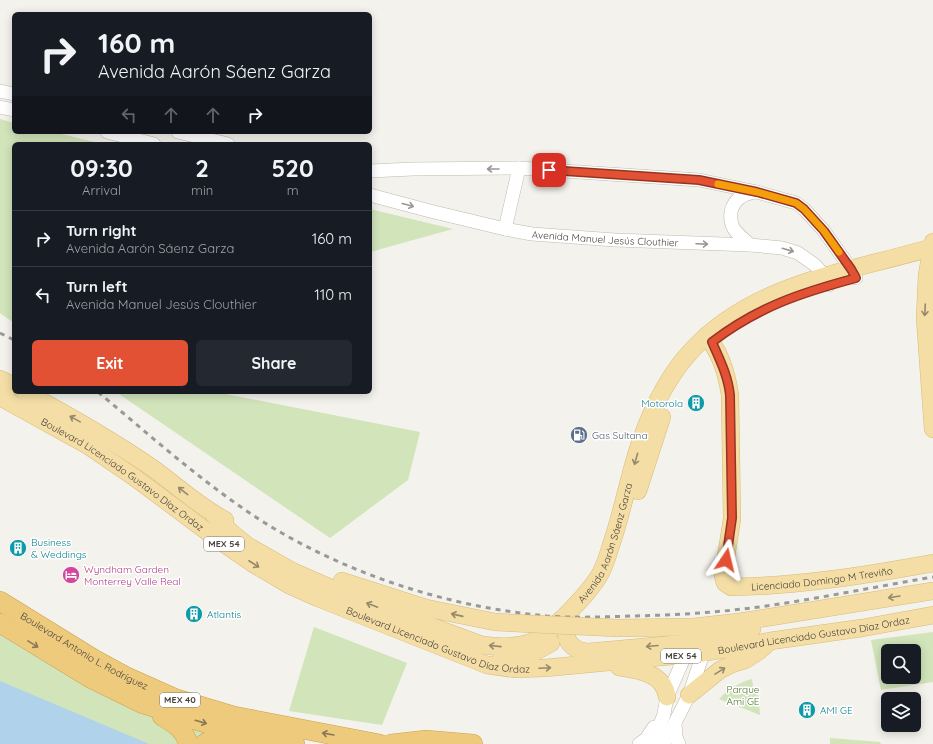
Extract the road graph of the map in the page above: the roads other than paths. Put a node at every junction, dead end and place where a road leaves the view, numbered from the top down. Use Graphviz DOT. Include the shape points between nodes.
graph roads {
  1 [pos="0,91"];
  2 [pos="12,94"];
  3 [pos="0,107"];
  4 [pos="12,110"];
  5 [pos="115,134"];
  6 [pos="186,134"];
  7 [pos="146,142"];
  8 [pos="220,142"];
  9 [pos="519,168"];
  10 [pos="372,171"];
  11 [pos="757,192"];
  12 [pos="372,196"];
  13 [pos="505,229"];
  14 [pos="750,245"];
  15 [pos="932,250"];
  16 [pos="914,262"];
  17 [pos="853,274"];
  18 [pos="927,275"];
  19 [pos="827,281"];
  20 [pos="709,339"];
  21 [pos="0,379"];
  22 [pos="12,385"];
  23 [pos="29,394"];
  24 [pos="0,397"];
  25 [pos="933,429"];
  26 [pos="214,515"];
  27 [pos="933,563"];
  28 [pos="933,591"];
  29 [pos="0,601"];
  30 [pos="933,615"];
  31 [pos="0,623"];
  32 [pos="569,626"];
  33 [pos="698,641"];
  34 [pos="770,641"];
  35 [pos="467,656"];
  36 [pos="591,665"];
  37 [pos="689,695"];
  38 [pos="666,698"];
  39 [pos="143,704"];
  40 [pos="670,717"];
  41 [pos="188,744"];
  42 [pos="204,744"];
  43 [pos="254,744"];
  44 [pos="295,744"];
  45 [pos="380,744"];
  46 [pos="391,744"];
  47 [pos="473,744"];
  48 [pos="640,744"];
  49 [pos="653,744"];
  50 [pos="664,744"];
  51 [pos="679,744"];
  1 -- 2 [label="street"];
  3 -- 4 [label="street"];
  5 -- 7 [label="street"];
  6 -- 8 [label="street"];
  9 -- 10 [label="street, one-way"];
  9 -- 11 [label="street" via="699,180"];
  9 -- 13 [label="street"];
  11 -- 14 [label="street" via="739,198 731,210 735,230"];
  11 -- 17 [label="street" via="796,203 804,209 824,231"];
  12 -- 13 [label="street, Avenida Manuel Jesús Clouthier, one-way"];
  13 -- 14 [label="street, Avenida Manuel Jesús Clouthier, one-way" via="532,234 615,240"];
  14 -- 19 [label="street, Avenida Manuel Jesús Clouthier, one-way" via="782,248 798,253 815,264"];
  15 -- 16 [label="main road, Avenida Aarón Sáenz Garza"];
  15 -- 17 [label="main road, Avenida Aarón Sáenz Garza"];
  15 -- 18 [label="main road"];
  16 -- 17 [label="main road, Avenida Aarón Sáenz Garza"];
  16 -- 18 [label="main road" via="923,267"];
  17 -- 19 [label="main road, Avenida Aarón Sáenz Garza"];
  18 -- 25 [label="main road, one-way" via="925,318"];
  19 -- 20 [label="main road, Avenida Aarón Sáenz Garza" via="750,316"];
  20 -- 26 [label="main road, Avenida Aarón Sáenz Garza, one-way" via="682,362 654,406 640,441 616,530 600,574 585,596 569,612 544,635 529,643 505,647 482,645 348,596 292,571 248,546"];
  20 -- 27 [label="main road, Licenciado Domingo M Treviño" via="723,365 730,395 732,518 723,576 727,586 749,587 825,580"];
  20 -- 32 [label="main road, Avenida Aarón Sáenz Garza" via="686,371 658,427 611,576 593,602"];
  21 -- 22 [label="main road"];
  26 -- 23 [label="main road, Boulevard Licenciado Gustavo Díaz Ordaz / MEX 54, one-way" via="127,451"];
  24 -- 35 [label="main road, Boulevard Licenciado Gustavo Díaz Ordaz / MEX 54, one-way" via="87,445 243,557 289,585"];
  33 -- 26 [label="main road, Boulevard Licenciado Gustavo Díaz Ordaz / MEX 54, one-way, bridge" via="617,628 495,622 426,608 316,571"];
  28 -- 33 [label="main road, Boulevard Licenciado Gustavo Díaz Ordaz / MEX 54, one-way" via="785,615"];
  45 -- 29 [label="highway, Boulevard Antonio L. Rodríguez / MEX 40, one-way" via="234,716 174,698 94,659"];
  30 -- 34 [label="main road, Boulevard Licenciado Gustavo Díaz Ordaz / MEX 54"];
  31 -- 39 [label="highway, Boulevard Antonio L. Rodríguez / MEX 40, one-way" via="90,678"];
  33 -- 32 [label="main road, one-way" via="584,652 575,649 569,642 566,634"];
  32 -- 35 [label="main road, Avenida Aarón Sáenz Garza" via="551,644 528,656 489,660"];
  33 -- 34 [label="main road, Boulevard Licenciado Gustavo Díaz Ordaz / MEX 54"];
  33 -- 36 [label="main road, Boulevard Licenciado Gustavo Díaz Ordaz / MEX 54"];
  33 -- 37 [label="street"];
  33 -- 38 [label="street"];
  37 -- 34 [label="main road, one-way" via="720,670 745,660"];
  35 -- 36 [label="main road, Boulevard Licenciado Gustavo Díaz Ordaz / MEX 54, one-way" via="487,665 515,669"];
  36 -- 38 [label="main road" via="641,671 662,684"];
  37 -- 40 [label="street"];
  38 -- 40 [label="street"];
  39 -- 41 [label="highway" via="176,724 187,738"];
  39 -- 44 [label="highway, Boulevard Antonio L. Rodríguez / MEX 40, one-way" via="231,731"];
  40 -- 48 [label="street"];
  40 -- 49 [label="street"];
  40 -- 50 [label="street"];
  40 -- 51 [label="street"];
  42 -- 43 [label="highway" via="220,738"];
  46 -- 47 [label="highway" via="426,740"];
}
